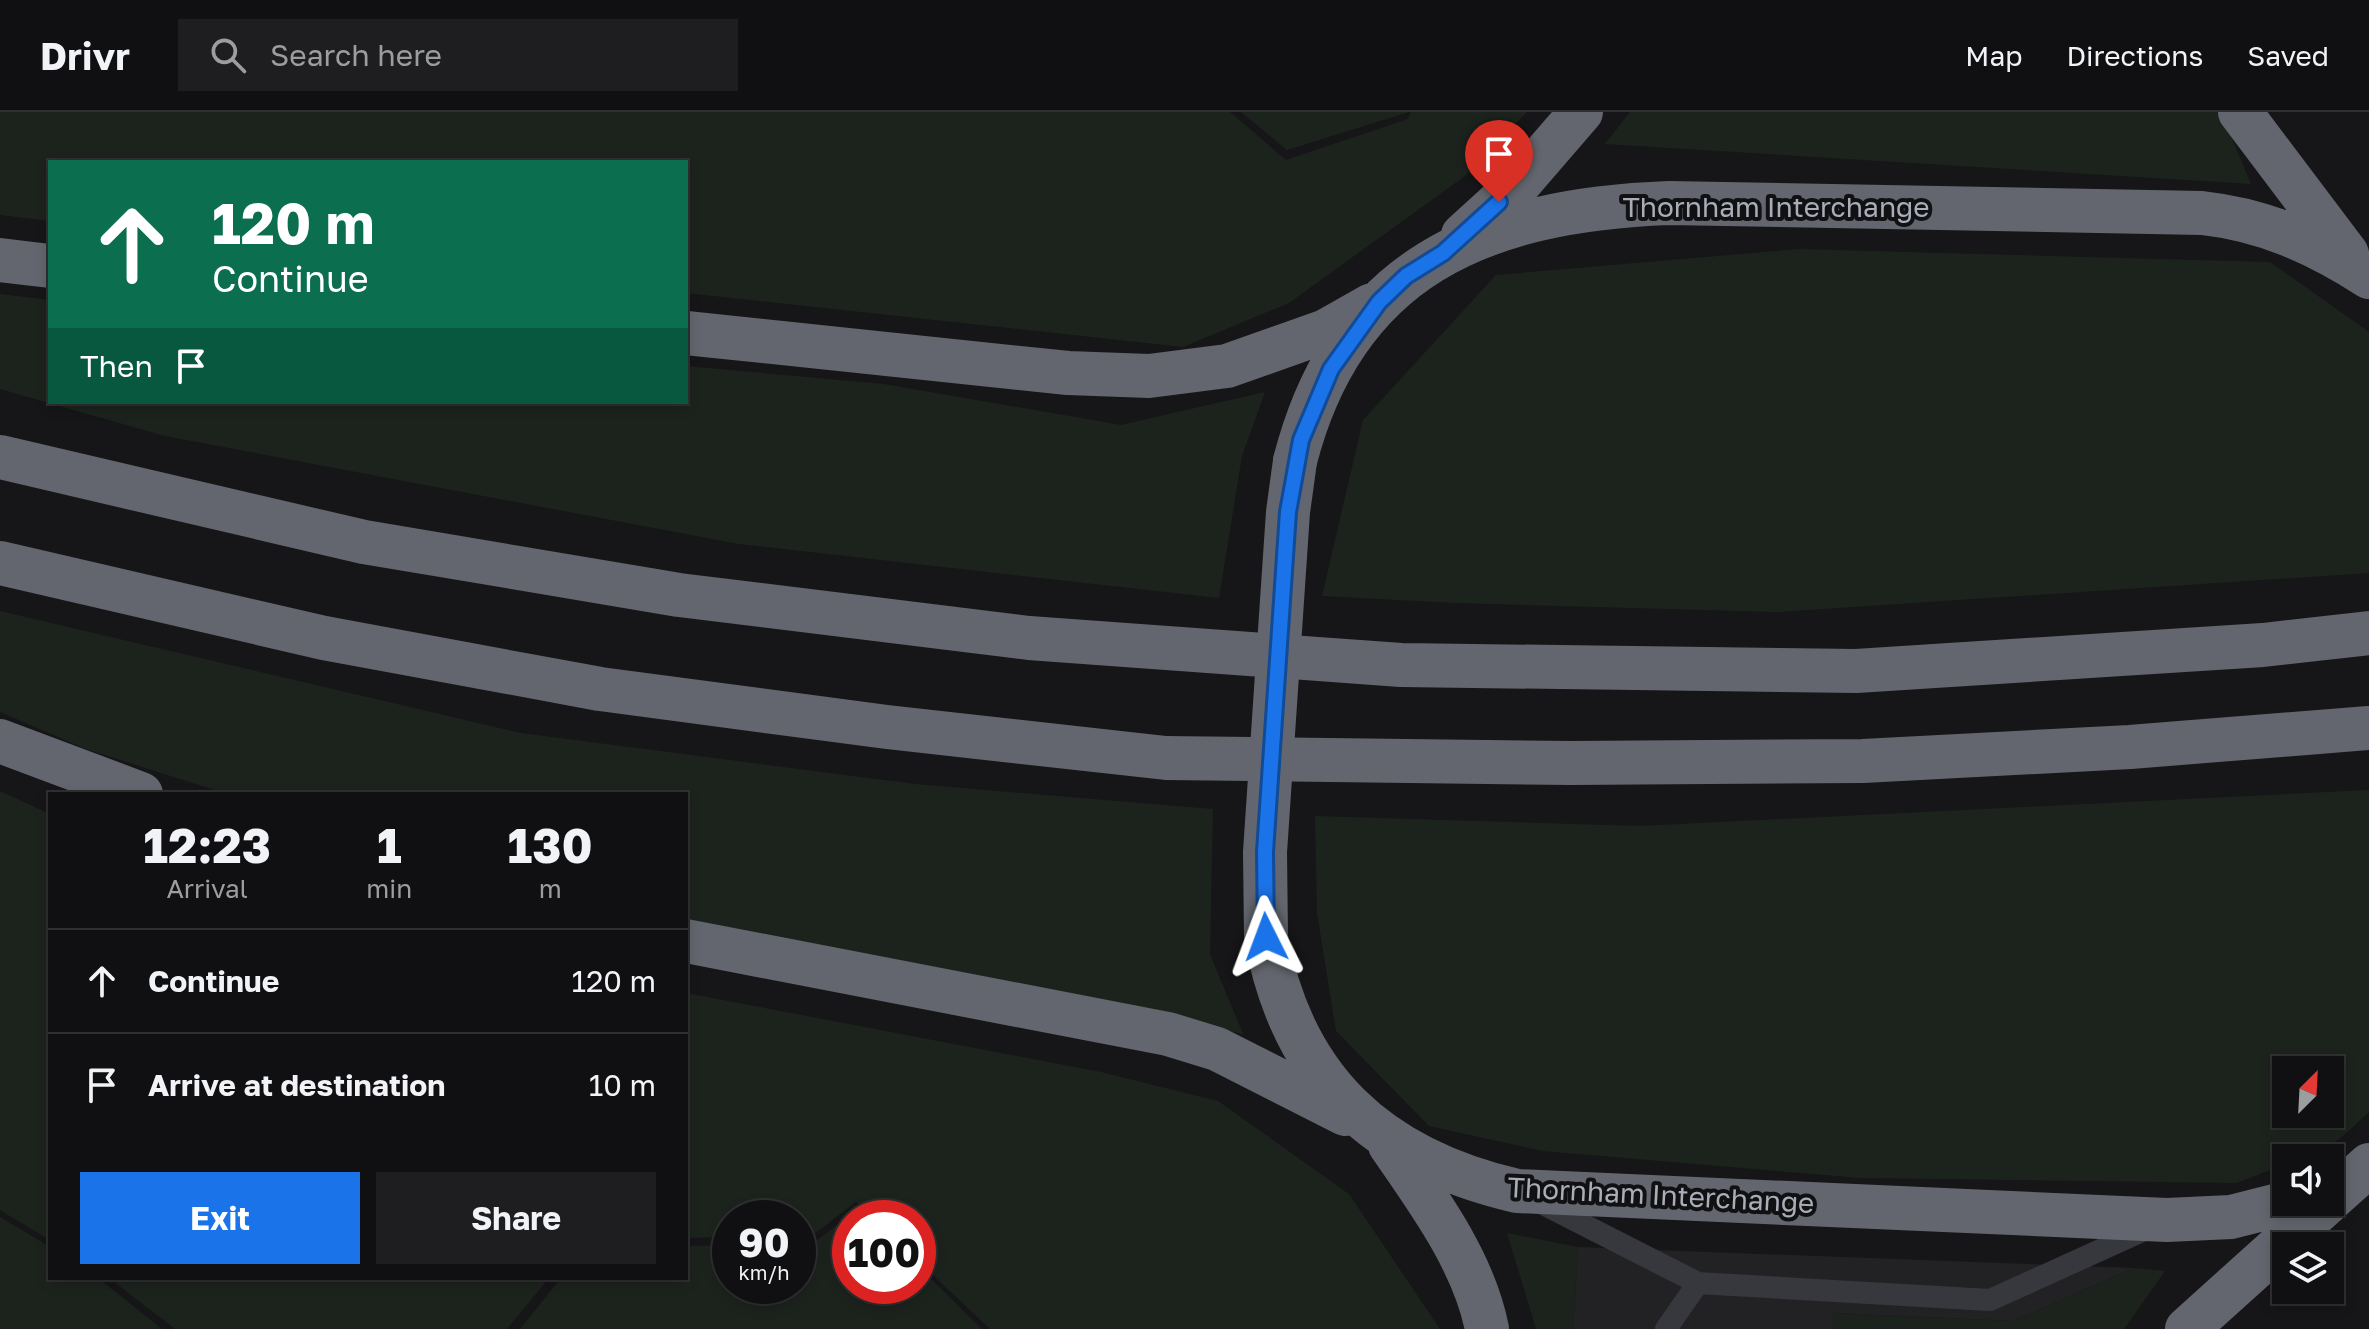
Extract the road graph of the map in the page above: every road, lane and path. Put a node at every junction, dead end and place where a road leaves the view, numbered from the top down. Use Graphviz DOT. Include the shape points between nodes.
graph roads {
  1 [pos="1581,112"];
  2 [pos="2240,112"];
  3 [pos="1443,253"];
  4 [pos="0,260"];
  5 [pos="48,266"];
  6 [pos="2369,277"];
  7 [pos="1379,302"];
  8 [pos="688,333"];
  9 [pos="0,457"];
  10 [pos="0,563"];
  11 [pos="2369,633"];
  12 [pos="2369,728"];
  13 [pos="0,741"];
  14 [pos="136,792"];
  15 [pos="688,941"];
  16 [pos="1377,1132"];
  17 [pos="2369,1165"];
  18 [pos="2344,1178"];
  19 [pos="2344,1188"];
  20 [pos="1517,1191"];
  21 [pos="2272,1207"];
  22 [pos="2312,1216"];
  23 [pos="2167,1220"];
  24 [pos="1698,1283"];
  25 [pos="1487,1329"];
  26 [pos="1666,1329"];
  27 [pos="2187,1329"];
  1 -- 3 [label="highway" via="1518,185"];
  2 -- 6 [label="highway" via="2306,204"];
  3 -- 6 [label="highway, Thornham Interchange" via="1512,226 1613,205 2202,213 2284,231"];
  3 -- 7 [label="highway, Thornham Interchange" via="1406,276"];
  4 -- 5 [label="highway"];
  7 -- 8 [label="highway" via="1326,331 1264,354 1189,374 1149,376 1081,374"];
  7 -- 16 [label="highway, Thornham Interchange, bridge" via="1331,369 1295,461 1265,852 1266,937 1280,994 1310,1059"];
  9 -- 11 [label="highway" via="380,544 679,595 1029,638 1401,665 1856,671"];
  10 -- 12 [label="highway" via="324,638 600,689 1166,758 1863,761"];
  13 -- 14 [label="highway"];
  15 -- 16 [label="highway" via="1168,1034 1231,1055"];
  16 -- 20 [label="highway, Thornham Interchange" via="1446,1170"];
  16 -- 25 [label="highway" via="1456,1251 1484,1310"];
  17 -- 18 [label="highway"];
  17 -- 19 [label="highway"];
  20 -- 23 [label="highway, Thornham Interchange"];
  20 -- 24 [label="lane"];
  21 -- 23 [label="highway, Thornham Interchange" via="2231,1217"];
  22 -- 27 [label="highway"];
  23 -- 24 [label="lane" via="1990,1300"];
  24 -- 26 [label="lane"];
}
